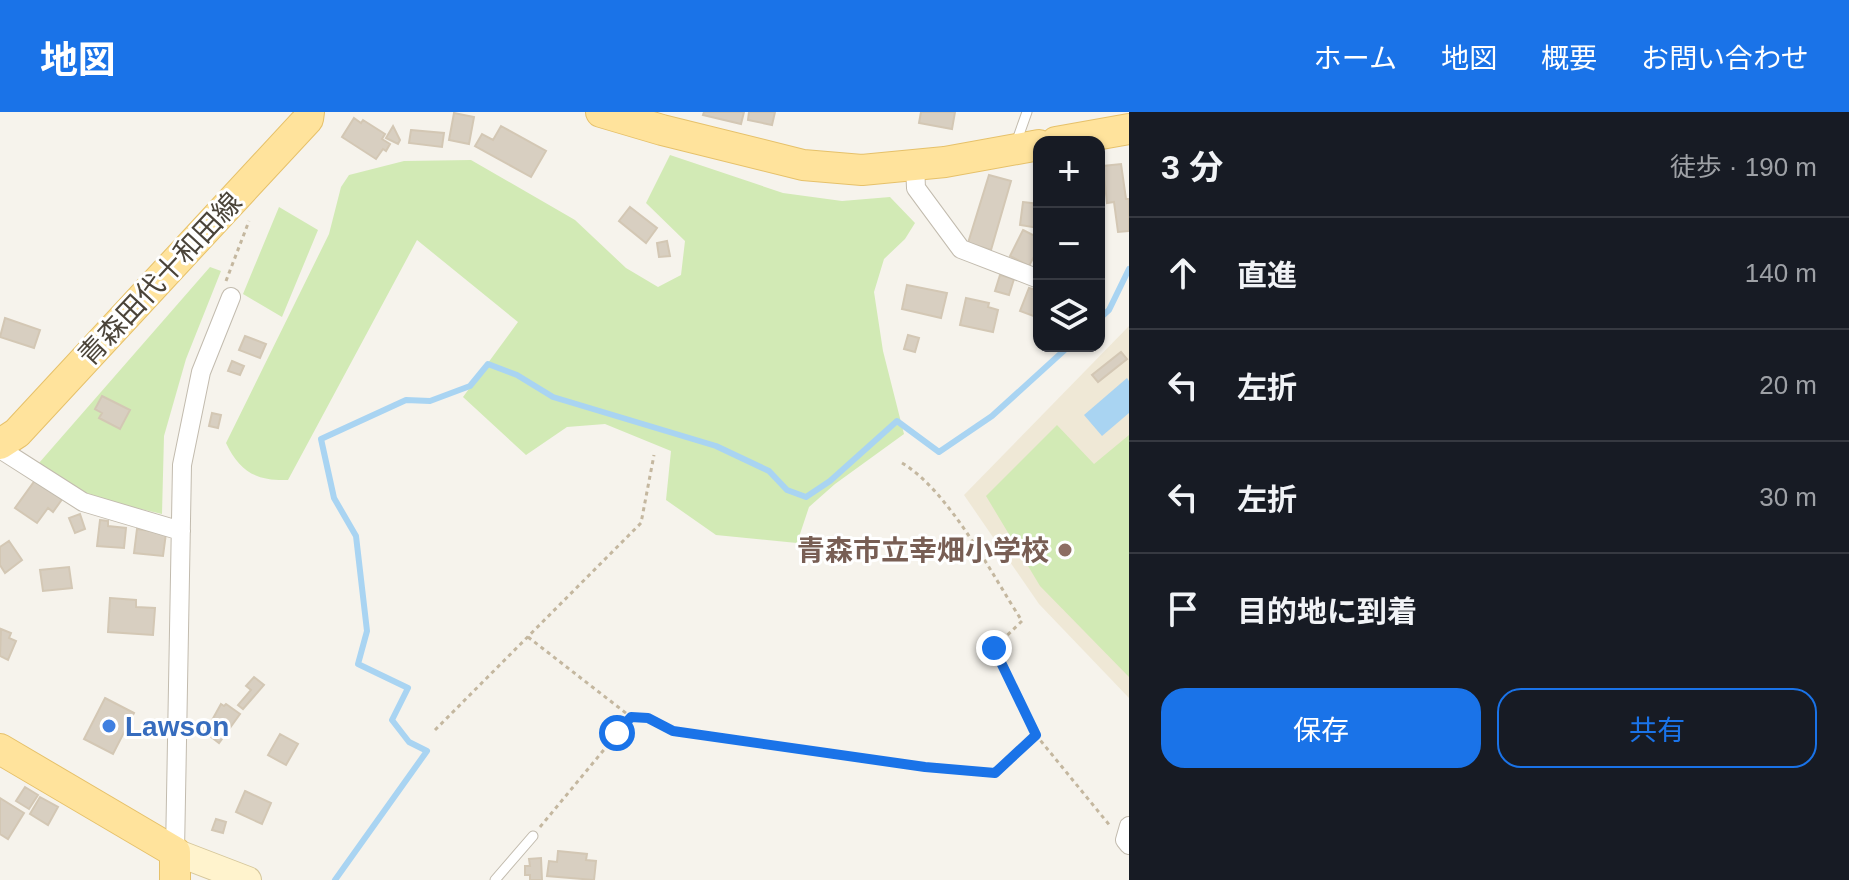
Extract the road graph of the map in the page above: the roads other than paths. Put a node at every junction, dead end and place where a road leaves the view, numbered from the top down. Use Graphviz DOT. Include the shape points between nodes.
graph roads {
  1 [pos="289,112"];
  2 [pos="309,112"];
  3 [pos="601,112"];
  4 [pos="1027,112"];
  5 [pos="1129,129"];
  6 [pos="1090,136"];
  7 [pos="1026,147"];
  8 [pos="915,165"];
  9 [pos="1033,277"];
  10 [pos="231,297"];
  11 [pos="1,444"];
  12 [pos="181,531"];
  13 [pos="0,749"];
  14 [pos="533,836"];
  15 [pos="175,866"];
  16 [pos="248,880"];
  17 [pos="495,880"];
  1 -- 11 [label="main road, 青森田代十和田線" via="7,425"];
  2 -- 11 [label="main road, 青森田代十和田線" via="17,433"];
  3 -- 8 [label="main road" via="803,165 862,170"];
  4 -- 7 [label="lane"];
  5 -- 6 [label="main road"];
  7 -- 8 [label="main road"];
  8 -- 9 [label="street" via="916,188 961,249"];
  10 -- 12 [label="street" via="190,416 182,465"];
  11 -- 12 [label="street" via="83,502"];
  12 -- 15 [label="street"];
  13 -- 15 [label="main road"];
  14 -- 17 [label="lane"];
  15 -- 16 [label="street"];
}
